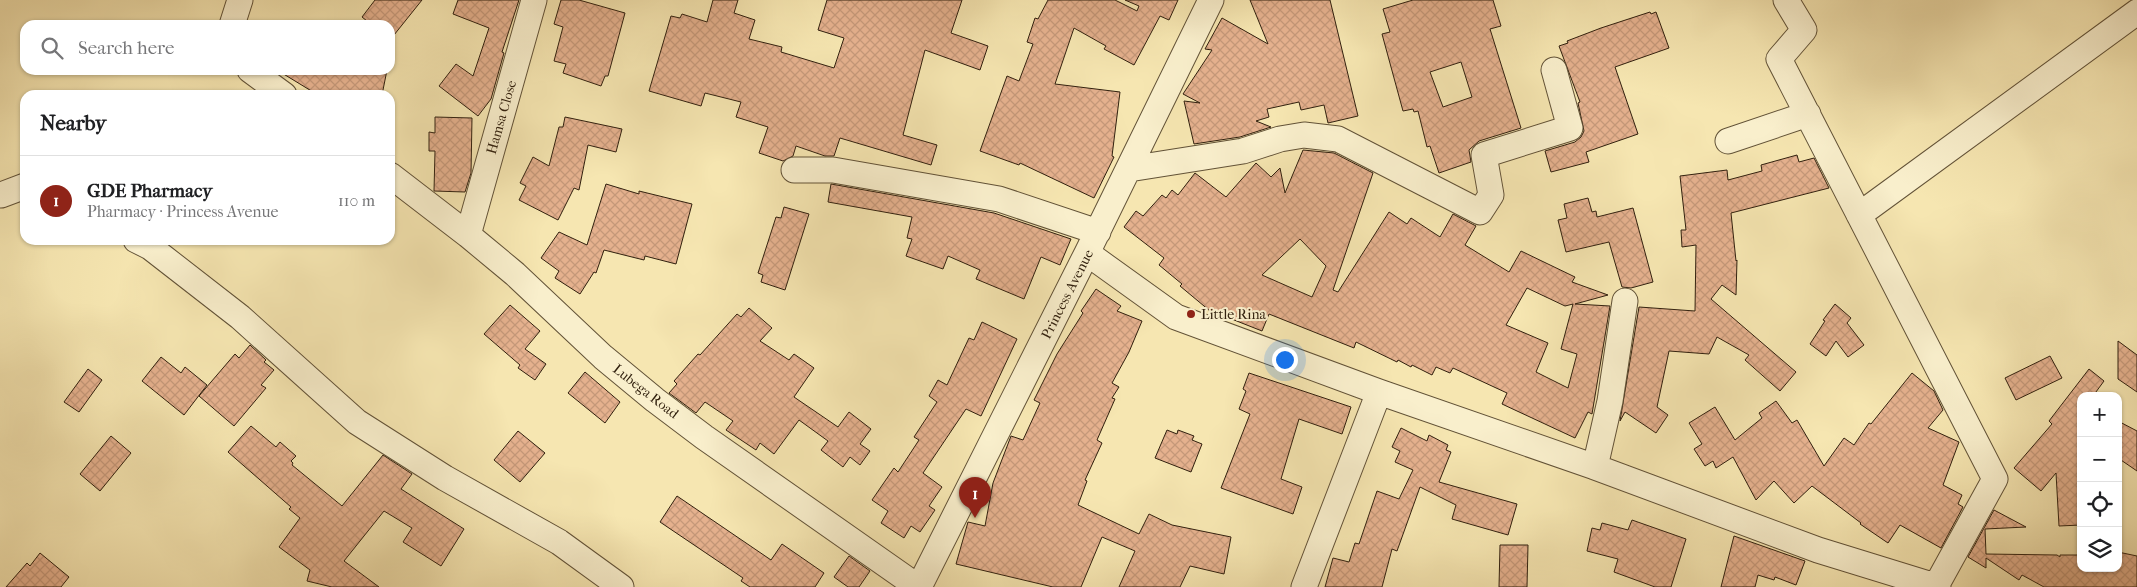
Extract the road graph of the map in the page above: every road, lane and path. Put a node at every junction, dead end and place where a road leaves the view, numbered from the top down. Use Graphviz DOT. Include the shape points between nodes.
graph roads {
  1 [pos="240,0"];
  2 [pos="534,0"];
  3 [pos="1211,0"];
  4 [pos="1786,0"];
  5 [pos="2137,12"];
  6 [pos="234,20"];
  7 [pos="1554,70"];
  8 [pos="257,75"];
  9 [pos="277,90"];
  10 [pos="1808,114"];
  11 [pos="1728,141"];
  12 [pos="1129,169"];
  13 [pos="794,170"];
  14 [pos="395,179"];
  15 [pos="20,188"];
  16 [pos="1,195"];
  17 [pos="1859,215"];
  18 [pos="468,235"];
  19 [pos="1093,243"];
  20 [pos="146,245"];
  21 [pos="1625,301"];
  22 [pos="1379,392"];
  23 [pos="1595,468"];
  24 [pos="621,587"];
  25 [pos="918,587"];
  26 [pos="1304,587"];
  27 [pos="1937,587"];
  1 -- 6 [label="street"];
  2 -- 18 [label="street, Hamsa Close"];
  3 -- 12 [label="street, Princess Avenue"];
  4 -- 10 [label="street" via="1804,30 1779,59"];
  5 -- 17 [label="street"];
  7 -- 12 [label="street" via="1570,128 1484,155 1491,195 1480,212 1338,139 1304,135 1243,151"];
  8 -- 9 [label="street"];
  10 -- 11 [label="street"];
  10 -- 17 [label="street"];
  12 -- 19 [label="street, Princess Avenue"];
  13 -- 19 [label="street" via="833,170 999,198"];
  14 -- 18 [label="street, Lubega Road"];
  15 -- 16 [label="street"];
  17 -- 27 [label="street" via="1995,479"];
  18 -- 25 [label="street, Lubega Road" via="655,400"];
  19 -- 22 [label="street" via="1176,317"];
  19 -- 25 [label="street, Princess Avenue"];
  20 -- 24 [label="street" via="240,317 357,422 445,478 559,542"];
  21 -- 23 [label="street" via="1610,401"];
  22 -- 23 [label="street"];
  22 -- 26 [label="street"];
  23 -- 27 [label="street" via="1818,550"];
}
